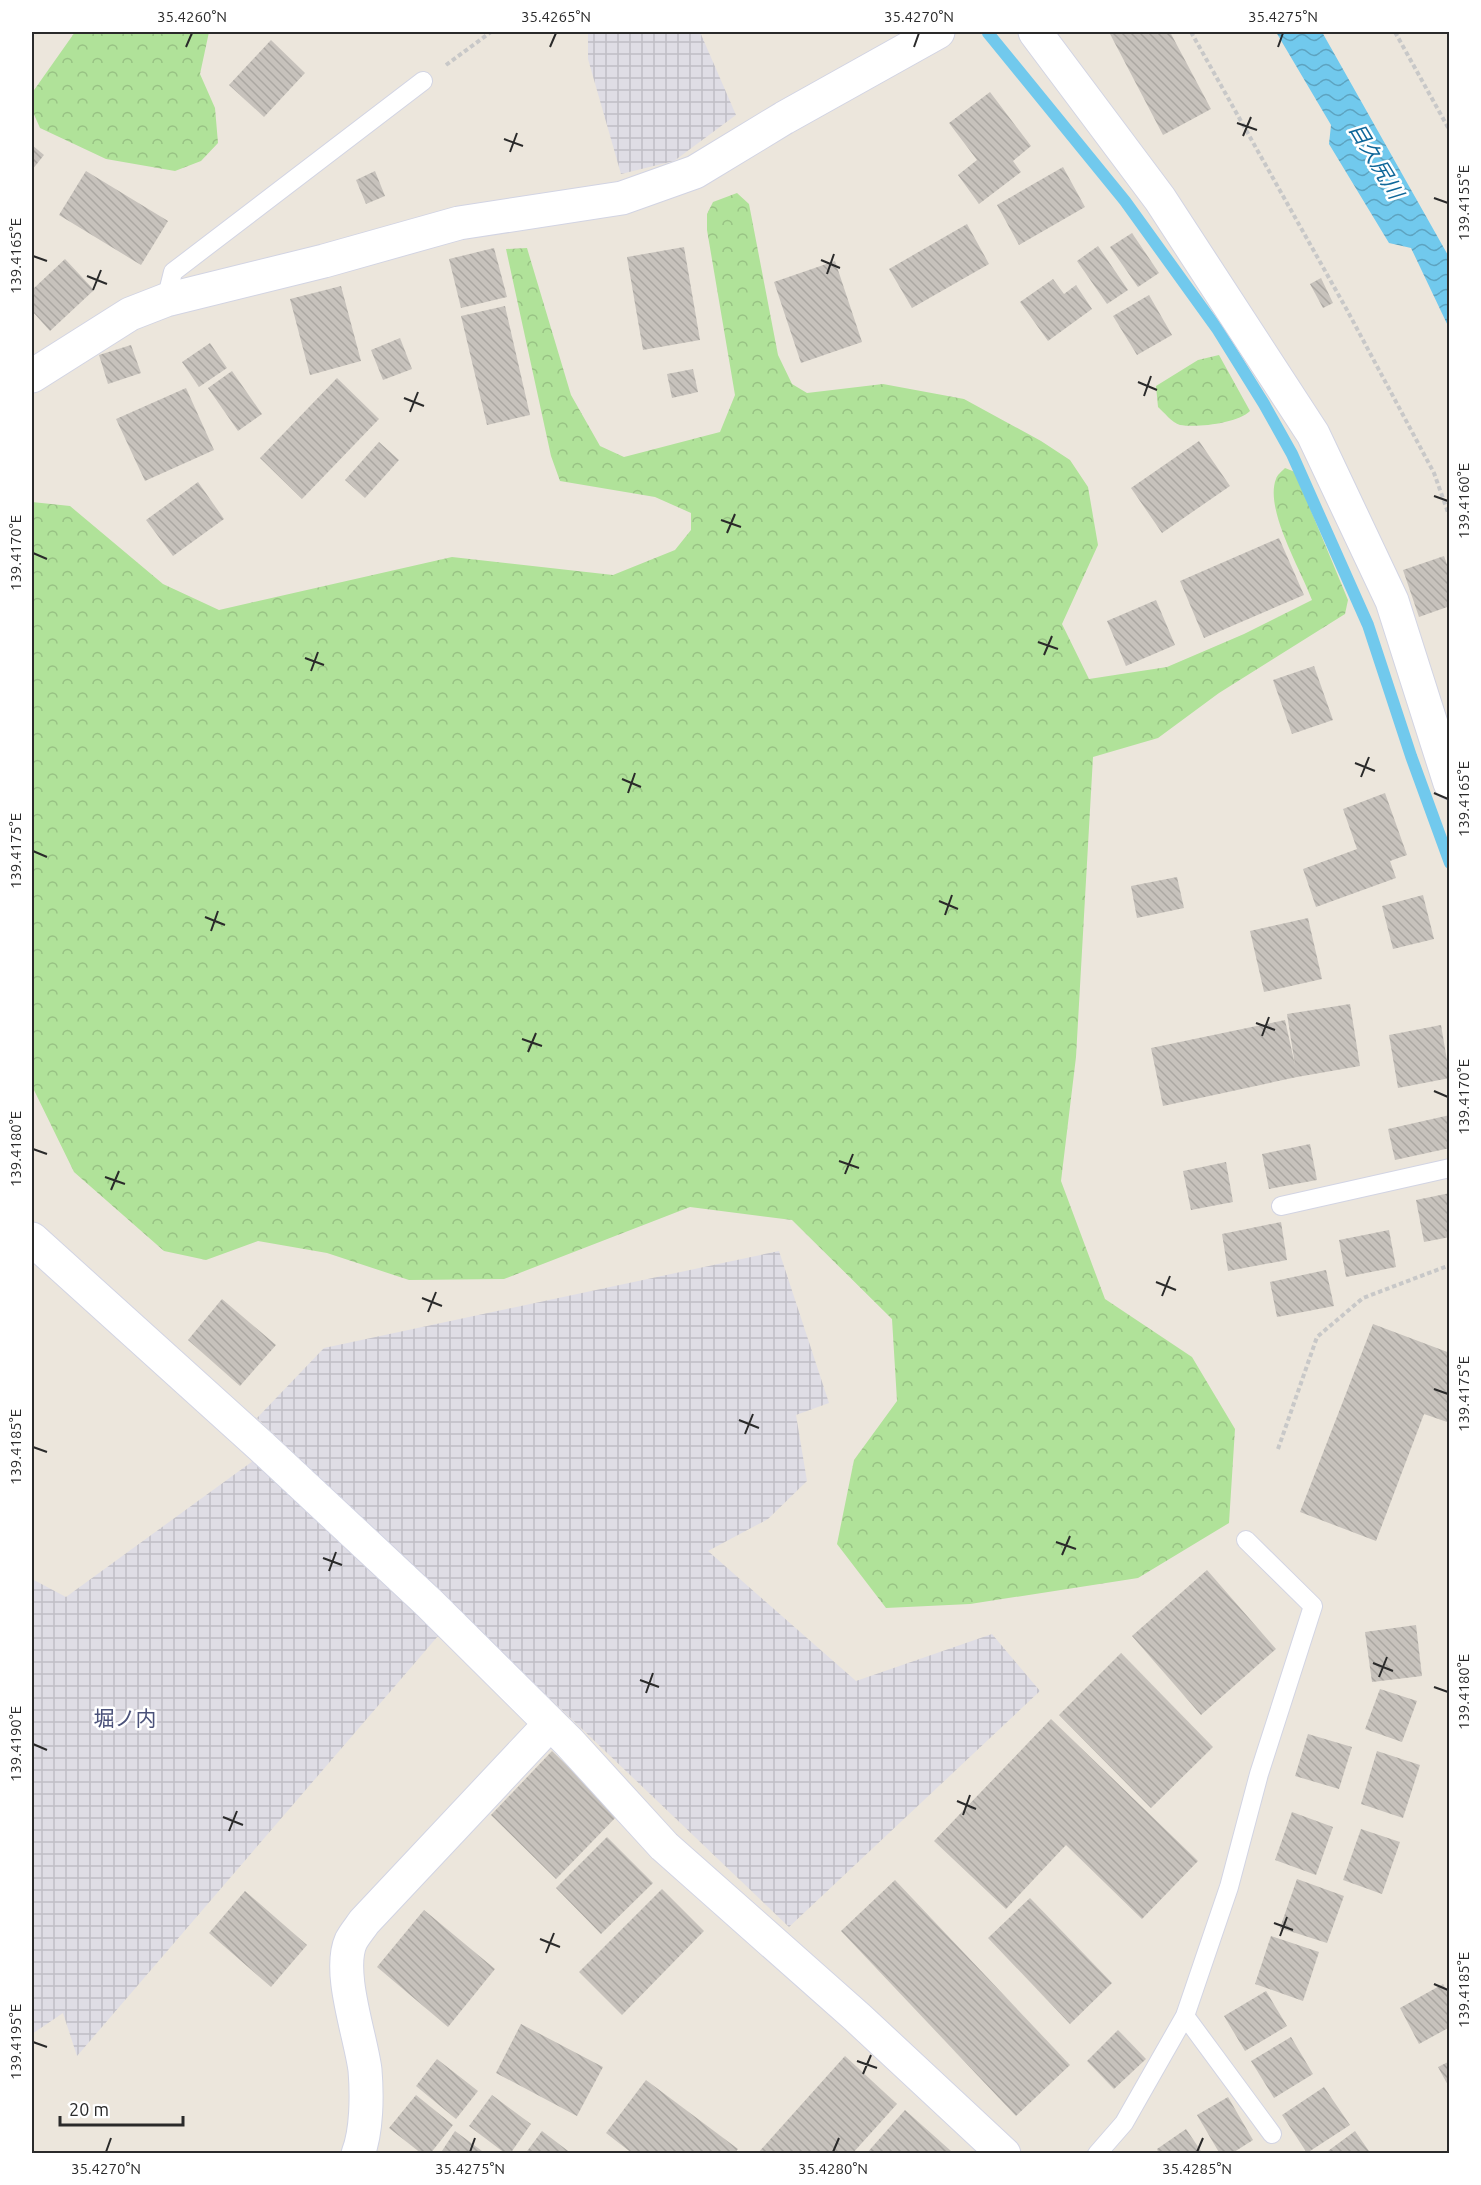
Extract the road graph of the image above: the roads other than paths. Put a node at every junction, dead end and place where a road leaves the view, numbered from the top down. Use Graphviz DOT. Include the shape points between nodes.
graph roads {
  1 [pos="938,32"];
  2 [pos="1035,32"];
  3 [pos="423,81"];
  4 [pos="166,300"];
  5 [pos="32,376"];
  6 [pos="1449,783"];
  7 [pos="1449,1168"];
  8 [pos="1281,1206"];
  9 [pos="32,1239"];
  10 [pos="1246,1540"];
  11 [pos="550,1724"];
  12 [pos="1185,2016"];
  13 [pos="1272,2134"];
  14 [pos="363,2151"];
  15 [pos="1004,2154"];
  16 [pos="1097,2154"];
  1 -- 4 [label="street" via="695,172 622,198 459,223"];
  2 -- 6 [label="street" via="1160,199 1313,434 1392,601"];
  3 -- 4 [label="lane" via="174,272"];
  4 -- 5 [label="street" via="130,314"];
  7 -- 8 [label="lane"];
  9 -- 11 [label="street" via="429,1603"];
  10 -- 12 [label="lane" via="1313,1606 1259,1774 1229,1887"];
  11 -- 14 [label="street" via="364,1922 350,1942 349,1988 365,2069"];
  11 -- 15 [label="street" via="664,1846"];
  12 -- 13 [label="lane"];
  12 -- 16 [label="lane" via="1124,2123"];
}
